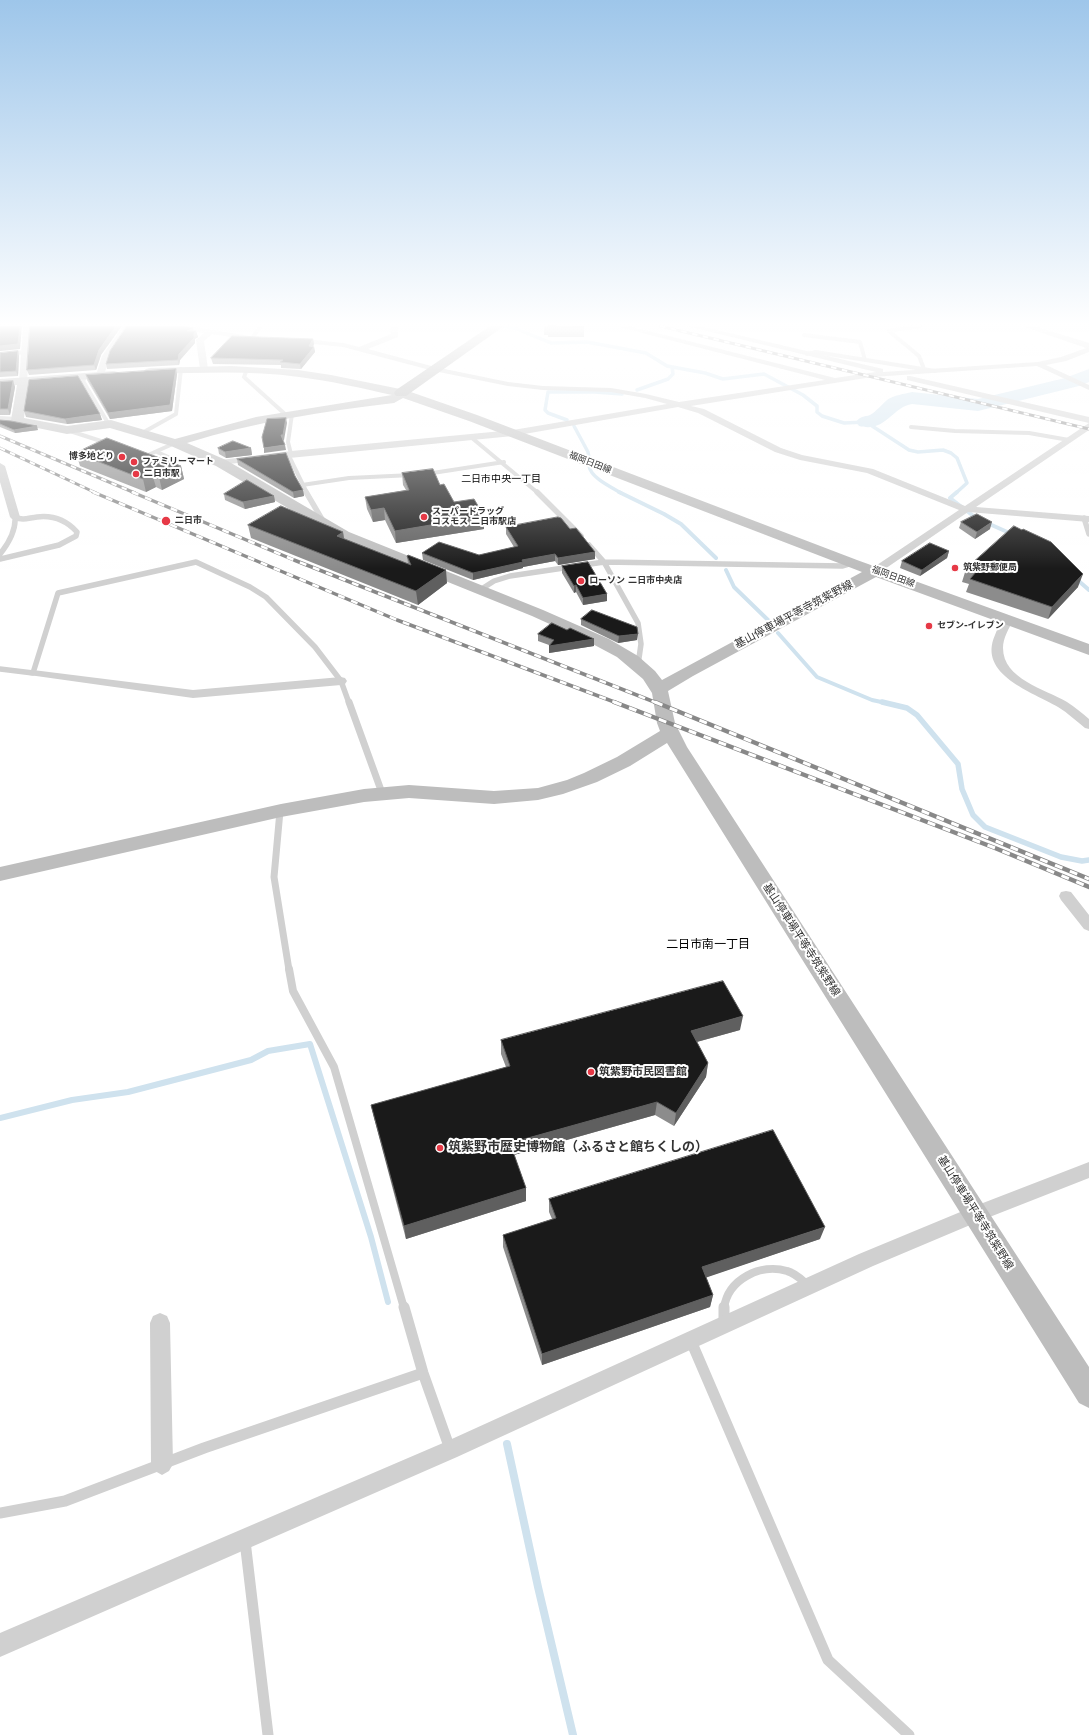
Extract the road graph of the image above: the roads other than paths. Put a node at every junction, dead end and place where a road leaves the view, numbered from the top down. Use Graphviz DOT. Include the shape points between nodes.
graph roads {
  1 [pos="19,407"];
  2 [pos="99,407"];
  3 [pos="177,407"];
  4 [pos="281,407"];
  5 [pos="338,407"];
  6 [pos="440,407"];
  7 [pos="666,407"];
  8 [pos="686,407"];
  9 [pos="1039,407"];
  10 [pos="289,414"];
  11 [pos="0,419"];
  12 [pos="17,420"];
  13 [pos="1089,420"];
  14 [pos="108,423"];
  15 [pos="1089,426"];
  16 [pos="911,427"];
  17 [pos="67,430"];
  18 [pos="142,433"];
  19 [pos="512,433"];
  20 [pos="472,438"];
  21 [pos="1069,440"];
  22 [pos="175,443"];
  23 [pos="117,446"];
  24 [pos="157,452"];
  25 [pos="290,454"];
  26 [pos="504,462"];
  27 [pos="221,464"];
  28 [pos="0,466"];
  29 [pos="416,474"];
  30 [pos="424,474"];
  31 [pos="302,486"];
  32 [pos="966,508"];
  33 [pos="15,517"];
  34 [pos="1087,518"];
  35 [pos="325,525"];
  36 [pos="1089,534"];
  37 [pos="0,554"];
  38 [pos="0,559"];
  39 [pos="604,562"];
  40 [pos="852,563"];
  41 [pos="875,571"];
  42 [pos="480,590"];
  43 [pos="1008,619"];
  44 [pos="1089,650"];
  45 [pos="638,665"];
  46 [pos="0,669"];
  47 [pos="33,673"];
  48 [pos="341,681"];
  49 [pos="659,689"];
  50 [pos="1089,725"];
  51 [pos="670,733"];
  52 [pos="382,793"];
  53 [pos="280,810"];
  54 [pos="0,874"];
  55 [pos="1066,896"];
  56 [pos="1089,924"];
  57 [pos="1089,1170"];
  58 [pos="976,1214"];
  59 [pos="810,1286"];
  60 [pos="160,1323"];
  61 [pos="724,1325"];
  62 [pos="690,1340"];
  63 [pos="424,1373"];
  64 [pos="1089,1393"];
  65 [pos="450,1450"];
  66 [pos="162,1464"];
  67 [pos="0,1513"];
  68 [pos="244,1538"];
  69 [pos="0,1645"];
  70 [pos="268,1735"];
  71 [pos="909,1735"];
  1 -- 12 [label="main road"];
  2 -- 14 [label="lane"];
  3 -- 18 [label="lane" via="176,414"];
  4 -- 10 [label="lane"];
  5 -- 10 [label="main road"];
  6 -- 19 [label="main road, 福岡日田線"];
  7 -- 19 [label="street"];
  8 -- 32 [label="street" via="701,411 778,450 870,471"];
  9 -- 13 [label="street"];
  10 -- 22 [label="main road" via="212,431"];
  10 -- 25 [label="lane"];
  11 -- 12 [label="street"];
  12 -- 17 [label="main road"];
  14 -- 17 [label="main road"];
  14 -- 18 [label="main road"];
  15 -- 21 [label="street"];
  16 -- 21 [label="lane" via="1017,432 1057,436"];
  17 -- 23 [label="lane"];
  18 -- 22 [label="main road"];
  19 -- 20 [label="street"];
  19 -- 40 [label="main road, 福岡日田線"];
  20 -- 25 [label="street"];
  20 -- 26 [label="lane"];
  21 -- 32 [label="street"];
  22 -- 24 [label="lane"];
  22 -- 27 [label="main road"];
  24 -- 24 [label="lane" via="175,460 167,464 146,455"];
  25 -- 27 [label="street"];
  25 -- 31 [label="lane"];
  26 -- 30 [label="lane"];
  26 -- 39 [label="lane" via="557,508"];
  27 -- 35 [label="main road"];
  28 -- 33 [label="street"];
  29 -- 31 [label="lane" via="349,478"];
  31 -- 35 [label="lane"];
  32 -- 34 [label="street"];
  32 -- 41 [label="street"];
  33 -- 37 [label="lane" via="16,522"];
  33 -- 38 [label="lane" via="22,520 34,516 58,518 71,525 77,534 52,548 23,552"];
  34 -- 36 [label="lane"];
  35 -- 42 [label="main road"];
  39 -- 40 [label="lane" via="842,566"];
  39 -- 42 [label="lane" via="510,576 494,581"];
  39 -- 45 [label="lane" via="641,631 642,649"];
  40 -- 41 [label="main road, 福岡日田線"];
  41 -- 43 [label="main road, 福岡日田線"];
  41 -- 49 [label="main road, 基山停車場平等寺筑紫野線"];
  42 -- 45 [label="main road" via="592,636"];
  43 -- 44 [label="main road, 福岡日田線"];
  43 -- 50 [label="street" via="997,647 999,659 1006,670 1015,680 1063,704"];
  45 -- 49 [label="main road"];
  46 -- 47 [label="lane"];
  47 -- 48 [label="street" via="193,694"];
  47 -- 48 [label="lane" via="58,593 196,562 266,597 315,647"];
  48 -- 52 [label="lane"];
  49 -- 51 [label="main road, 基山停車場平等寺筑紫野線"];
  51 -- 52 [label="main road" via="595,777 537,794 500,797 419,792"];
  51 -- 58 [label="main road, 基山停車場平等寺筑紫野線"];
  52 -- 53 [label="main road"];
  53 -- 54 [label="main road"];
  53 -- 63 [label="lane" via="274,877 293,991 334,1067"];
  55 -- 56 [label="street"];
  57 -- 58 [label="street"];
  58 -- 59 [label="street"];
  58 -- 64 [label="main road, 基山停車場平等寺筑紫野線"];
  59 -- 61 [label="street"];
  59 -- 61 [label="lane" via="798,1276 779,1269 768,1268 742,1278 735,1283 726,1297"];
  60 -- 66 [label="street"];
  61 -- 62 [label="street"];
  62 -- 65 [label="street"];
  62 -- 71 [label="lane" via="828,1660"];
  63 -- 65 [label="lane"];
  63 -- 66 [label="lane"];
  65 -- 68 [label="street"];
  66 -- 67 [label="lane" via="65,1501"];
  68 -- 69 [label="street"];
  68 -- 70 [label="lane"];
}
